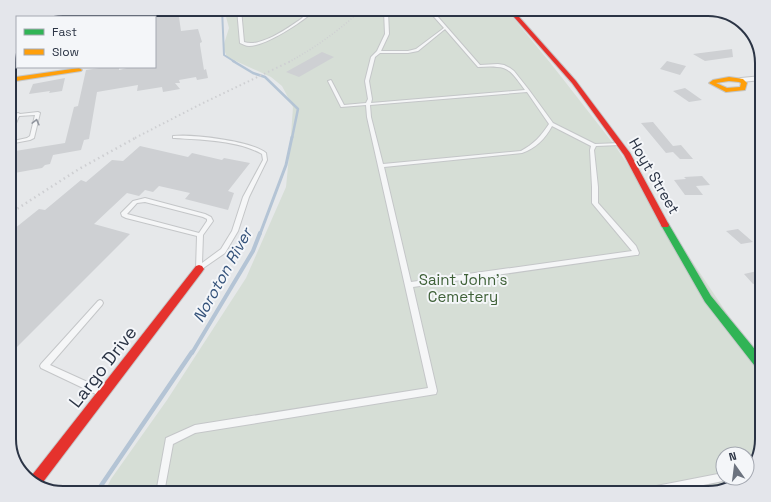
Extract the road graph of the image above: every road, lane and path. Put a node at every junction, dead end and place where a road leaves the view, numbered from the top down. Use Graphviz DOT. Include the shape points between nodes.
graph roads {
  1 [pos="240,16"];
  2 [pos="306,16"];
  3 [pos="386,16"];
  4 [pos="435,16"];
  5 [pos="515,16"];
  6 [pos="445,28"];
  7 [pos="379,52"];
  8 [pos="79,70"];
  9 [pos="16,79"];
  10 [pos="755,79"];
  11 [pos="741,80"];
  12 [pos="330,81"];
  13 [pos="528,91"];
  14 [pos="368,104"];
  15 [pos="18,114"];
  16 [pos="16,119"];
  17 [pos="551,124"];
  18 [pos="175,137"];
  19 [pos="16,142"];
  20 [pos="620,144"];
  21 [pos="594,145"];
  22 [pos="381,166"];
  23 [pos="200,235"];
  24 [pos="199,269"];
  25 [pos="409,285"];
  26 [pos="100,303"];
  27 [pos="755,357"];
  28 [pos="104,393"];
  29 [pos="37,478"];
  30 [pos="715,479"];
  31 [pos="161,486"];
  32 [pos="677,486"];
  1 -- 2 [label="lane" via="242,42 250,46 285,30"];
  3 -- 7 [label="lane" via="387,34"];
  4 -- 6 [label="lane"];
  5 -- 20 [label="main road, Hoyt Street" via="574,82"];
  6 -- 7 [label="lane" via="417,50"];
  6 -- 13 [label="lane" via="479,66 509,67"];
  7 -- 14 [label="lane" via="374,57 368,75"];
  8 -- 9 [label="main road"];
  10 -- 11 [label="street"];
  12 -- 14 [label="lane" via="343,106"];
  13 -- 14 [label="lane"];
  13 -- 17 [label="lane"];
  14 -- 22 [label="lane"];
  15 -- 16 [label="lane"];
  19 -- 15 [label="lane, one-way" via="32,137 38,113"];
  17 -- 21 [label="lane"];
  17 -- 22 [label="lane" via="537,144 522,152"];
  18 -- 24 [label="lane" via="234,144 259,149 264,153 265,160 246,197 235,231 223,251"];
  20 -- 21 [label="lane"];
  20 -- 27 [label="main road, Hoyt Street" via="708,299"];
  21 -- 25 [label="lane" via="592,150 595,203 636,253"];
  22 -- 25 [label="lane"];
  23 -- 23 [label="lane" via="210,221 205,216 145,200 135,202 124,213 124,216"];
  23 -- 24 [label="lane"];
  24 -- 28 [label="main road, Largo Drive"];
  25 -- 31 [label="lane" via="433,391 195,429 169,441"];
  26 -- 28 [label="lane" via="44,366"];
  28 -- 29 [label="main road, Largo Drive"];
  30 -- 32 [label="lane"];
}
